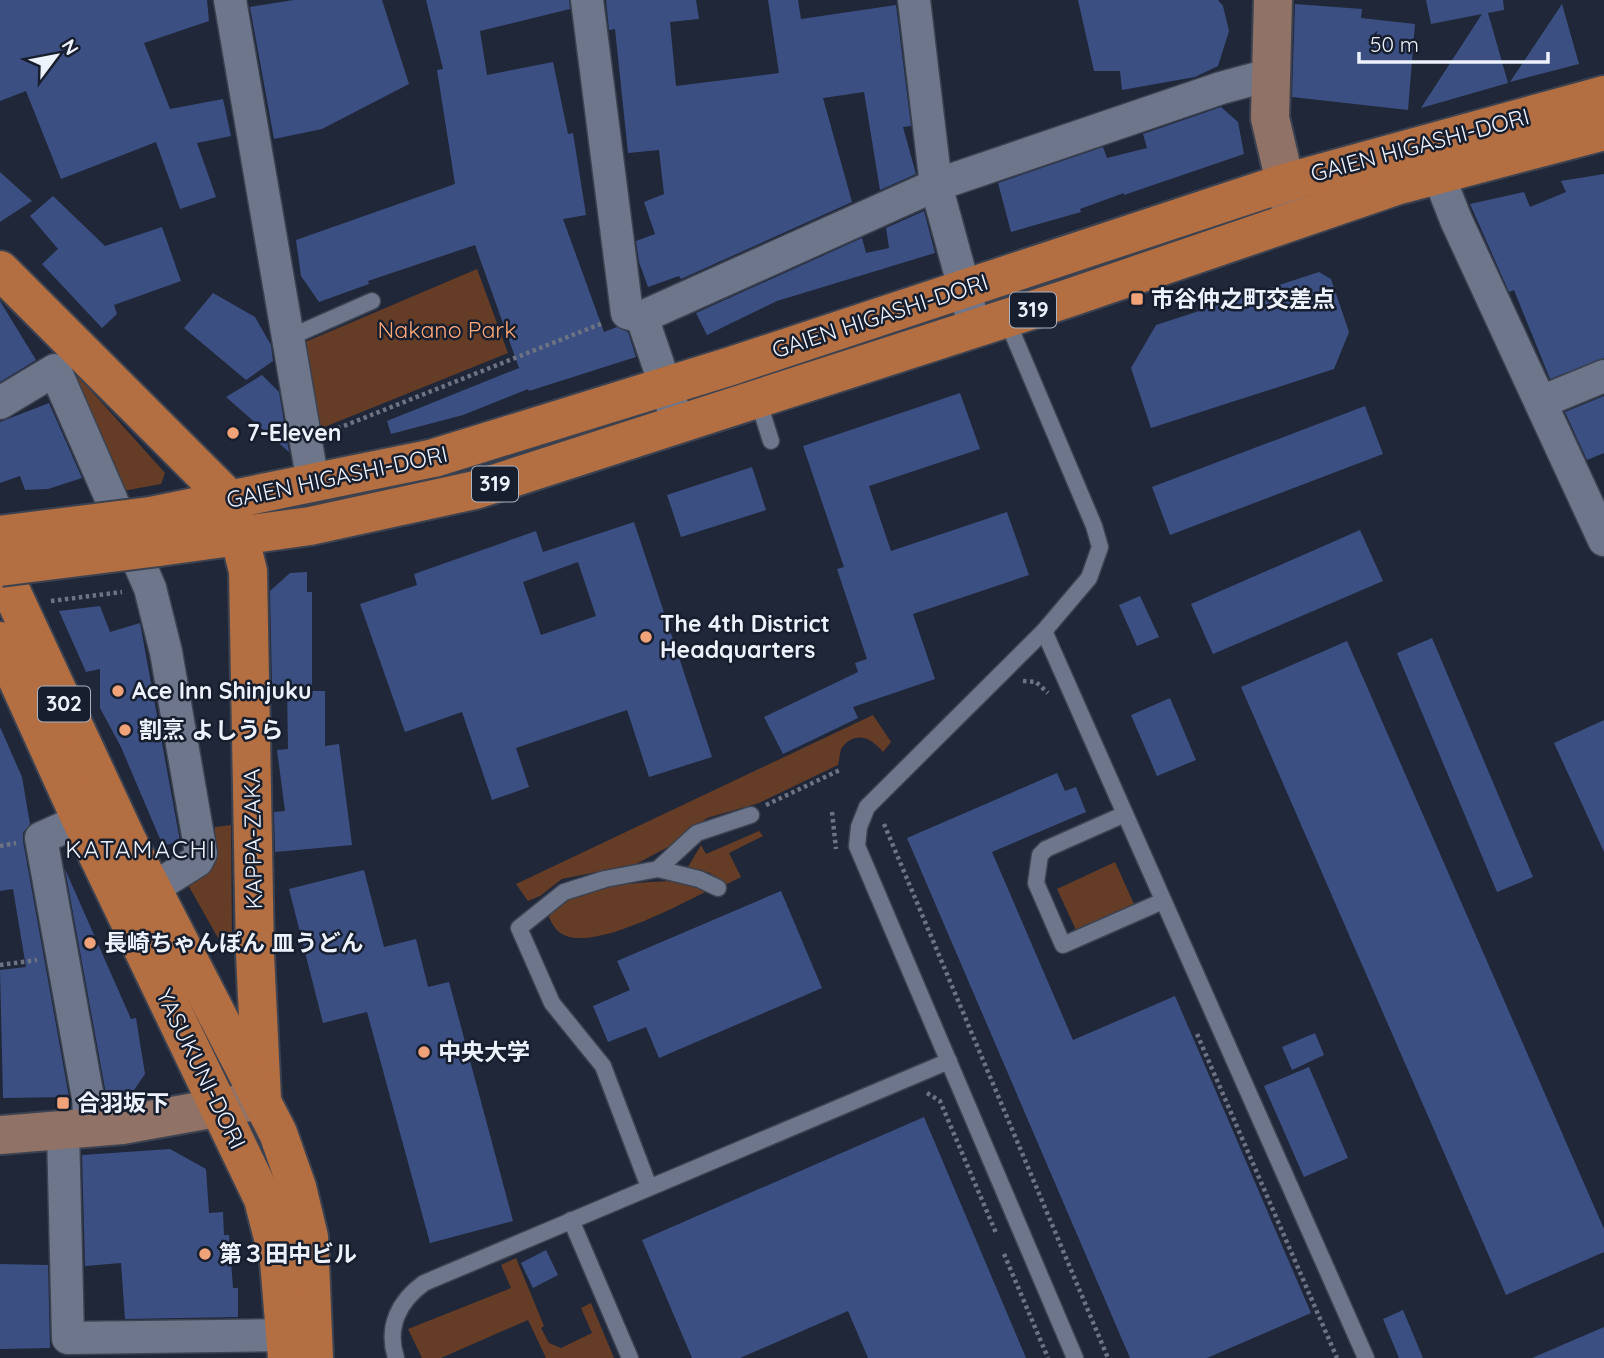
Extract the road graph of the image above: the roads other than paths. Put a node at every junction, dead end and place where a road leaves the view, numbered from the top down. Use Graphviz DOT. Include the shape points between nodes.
graph roads {
  1 [pos="230,0"];
  2 [pos="587,0"];
  3 [pos="914,0"];
  4 [pos="1273,0"];
  5 [pos="1269,75"];
  6 [pos="1604,95"];
  7 [pos="1604,131"];
  8 [pos="1438,174"];
  9 [pos="1284,183"];
  10 [pos="936,185"];
  11 [pos="1294,222"];
  12 [pos="0,270"];
  13 [pos="964,288"];
  14 [pos="372,301"];
  15 [pos="635,315"];
  16 [pos="991,323"];
  17 [pos="288,338"];
  18 [pos="67,358"];
  19 [pos="1604,376"];
  20 [pos="751,380"];
  21 [pos="665,386"];
  22 [pos="1541,402"];
  23 [pos="0,403"];
  24 [pos="678,425"];
  25 [pos="771,441"];
  26 [pos="313,483"];
  27 [pos="235,518"];
  28 [pos="155,531"];
  29 [pos="0,535"];
  30 [pos="1604,540"];
  31 [pos="0,567"];
  32 [pos="1044,631"];
  33 [pos="0,641"];
  34 [pos="1125,814"];
  35 [pos="751,815"];
  36 [pos="87,832"];
  37 [pos="659,869"];
  38 [pos="718,888"];
  39 [pos="152,889"];
  40 [pos="1163,901"];
  41 [pos="255,954"];
  42 [pos="188,962"];
  43 [pos="248,1011"];
  44 [pos="240,1059"];
  45 [pos="949,1061"];
  46 [pos="262,1100"];
  47 [pos="222,1109"];
  48 [pos="76,1129"];
  49 [pos="0,1135"];
  50 [pos="649,1186"];
  51 [pos="570,1220"];
  52 [pos="69,1348"];
  53 [pos="296,1350"];
  54 [pos="396,1358"];
  55 [pos="630,1358"];
  56 [pos="1075,1358"];
  57 [pos="1366,1358"];
  1 -- 17 [label="street"];
  2 -- 15 [label="street"];
  3 -- 10 [label="street"];
  4 -- 5 [label="street"];
  5 -- 9 [label="street" via="1270,118"];
  5 -- 10 [label="street"];
  6 -- 9 [label="main road, GAIEN HIGASHI-DORI / 319"];
  7 -- 8 [label="main road, GAIEN HIGASHI-DORI / 319"];
  8 -- 11 [label="main road, GAIEN HIGASHI-DORI / 319"];
  8 -- 22 [label="street"];
  9 -- 11 [label="street"];
  9 -- 13 [label="main road, GAIEN HIGASHI-DORI / 319"];
  10 -- 13 [label="street"];
  10 -- 15 [label="street"];
  11 -- 16 [label="main road, GAIEN HIGASHI-DORI / 319"];
  12 -- 18 [label="main road"];
  13 -- 16 [label="street"];
  13 -- 20 [label="main road, GAIEN HIGASHI-DORI / 319"];
  14 -- 17 [label="lane"];
  15 -- 21 [label="street"];
  16 -- 20 [label="main road, GAIEN HIGASHI-DORI / 319"];
  16 -- 32 [label="lane" via="1100,547 1089,578"];
  17 -- 26 [label="street"];
  18 -- 23 [label="street"];
  18 -- 27 [label="main road"];
  18 -- 39 [label="street" via="150,588 166,652 201,853 197,861"];
  19 -- 22 [label="street"];
  20 -- 21 [label="main road, GAIEN HIGASHI-DORI / 319"];
  20 -- 24 [label="main road, GAIEN HIGASHI-DORI / 319"];
  20 -- 25 [label="lane"];
  21 -- 24 [label="street"];
  21 -- 26 [label="main road, GAIEN HIGASHI-DORI / 319" via="434,458"];
  22 -- 30 [label="street"];
  24 -- 27 [label="main road, GAIEN HIGASHI-DORI / 319" via="475,490 370,514"];
  26 -- 27 [label="main road, GAIEN HIGASHI-DORI / 319"];
  27 -- 28 [label="main road, GAIEN HIGASHI-DORI / 319"];
  27 -- 41 [label="main road, KAPPA-ZAKA / 302" via="248,571"];
  28 -- 29 [label="main road, 319, bridge"];
  28 -- 31 [label="main road, 319, bridge"];
  31 -- 39 [label="main road, YASUKUNI-DORI / 302"];
  32 -- 34 [label="lane"];
  32 -- 45 [label="lane" via="867,807 859,827 857,846"];
  33 -- 36 [label="main road, YASUKUNI-DORI / 302"];
  34 -- 40 [label="lane"];
  34 -- 40 [label="lane" via="1046,849 1035,873 1041,895 1063,945"];
  35 -- 37 [label="lane" via="697,833"];
  36 -- 47 [label="main road, YASUKUNI-DORI / 302"];
  36 -- 48 [label="street" via="72,824 41,838 88,1098"];
  37 -- 38 [label="lane" via="699,878"];
  37 -- 50 [label="lane" via="565,892 519,928 552,1003 603,1066"];
  39 -- 42 [label="main road, YASUKUNI-DORI / 302"];
  40 -- 57 [label="lane"];
  41 -- 43 [label="main road"];
  41 -- 46 [label="main road, KAPPA-ZAKA / 302"];
  42 -- 43 [label="main road" via="225,1013 240,1017"];
  42 -- 44 [label="main road, YASUKUNI-DORI / 302"];
  43 -- 44 [label="main road"];
  44 -- 46 [label="main road, YASUKUNI-DORI / 302"];
  44 -- 47 [label="main road"];
  45 -- 50 [label="lane"];
  45 -- 56 [label="lane"];
  46 -- 47 [label="street"];
  46 -- 53 [label="main road, 302" via="289,1163 309,1237"];
  47 -- 48 [label="street"];
  47 -- 53 [label="main road, YASUKUNI-DORI / 302" via="274,1234"];
  48 -- 49 [label="street"];
  48 -- 52 [label="street"];
  50 -- 51 [label="lane"];
  51 -- 54 [label="lane" via="408,1294 392,1331"];
  51 -- 55 [label="lane"];
  52 -- 53 [label="street"];
}
